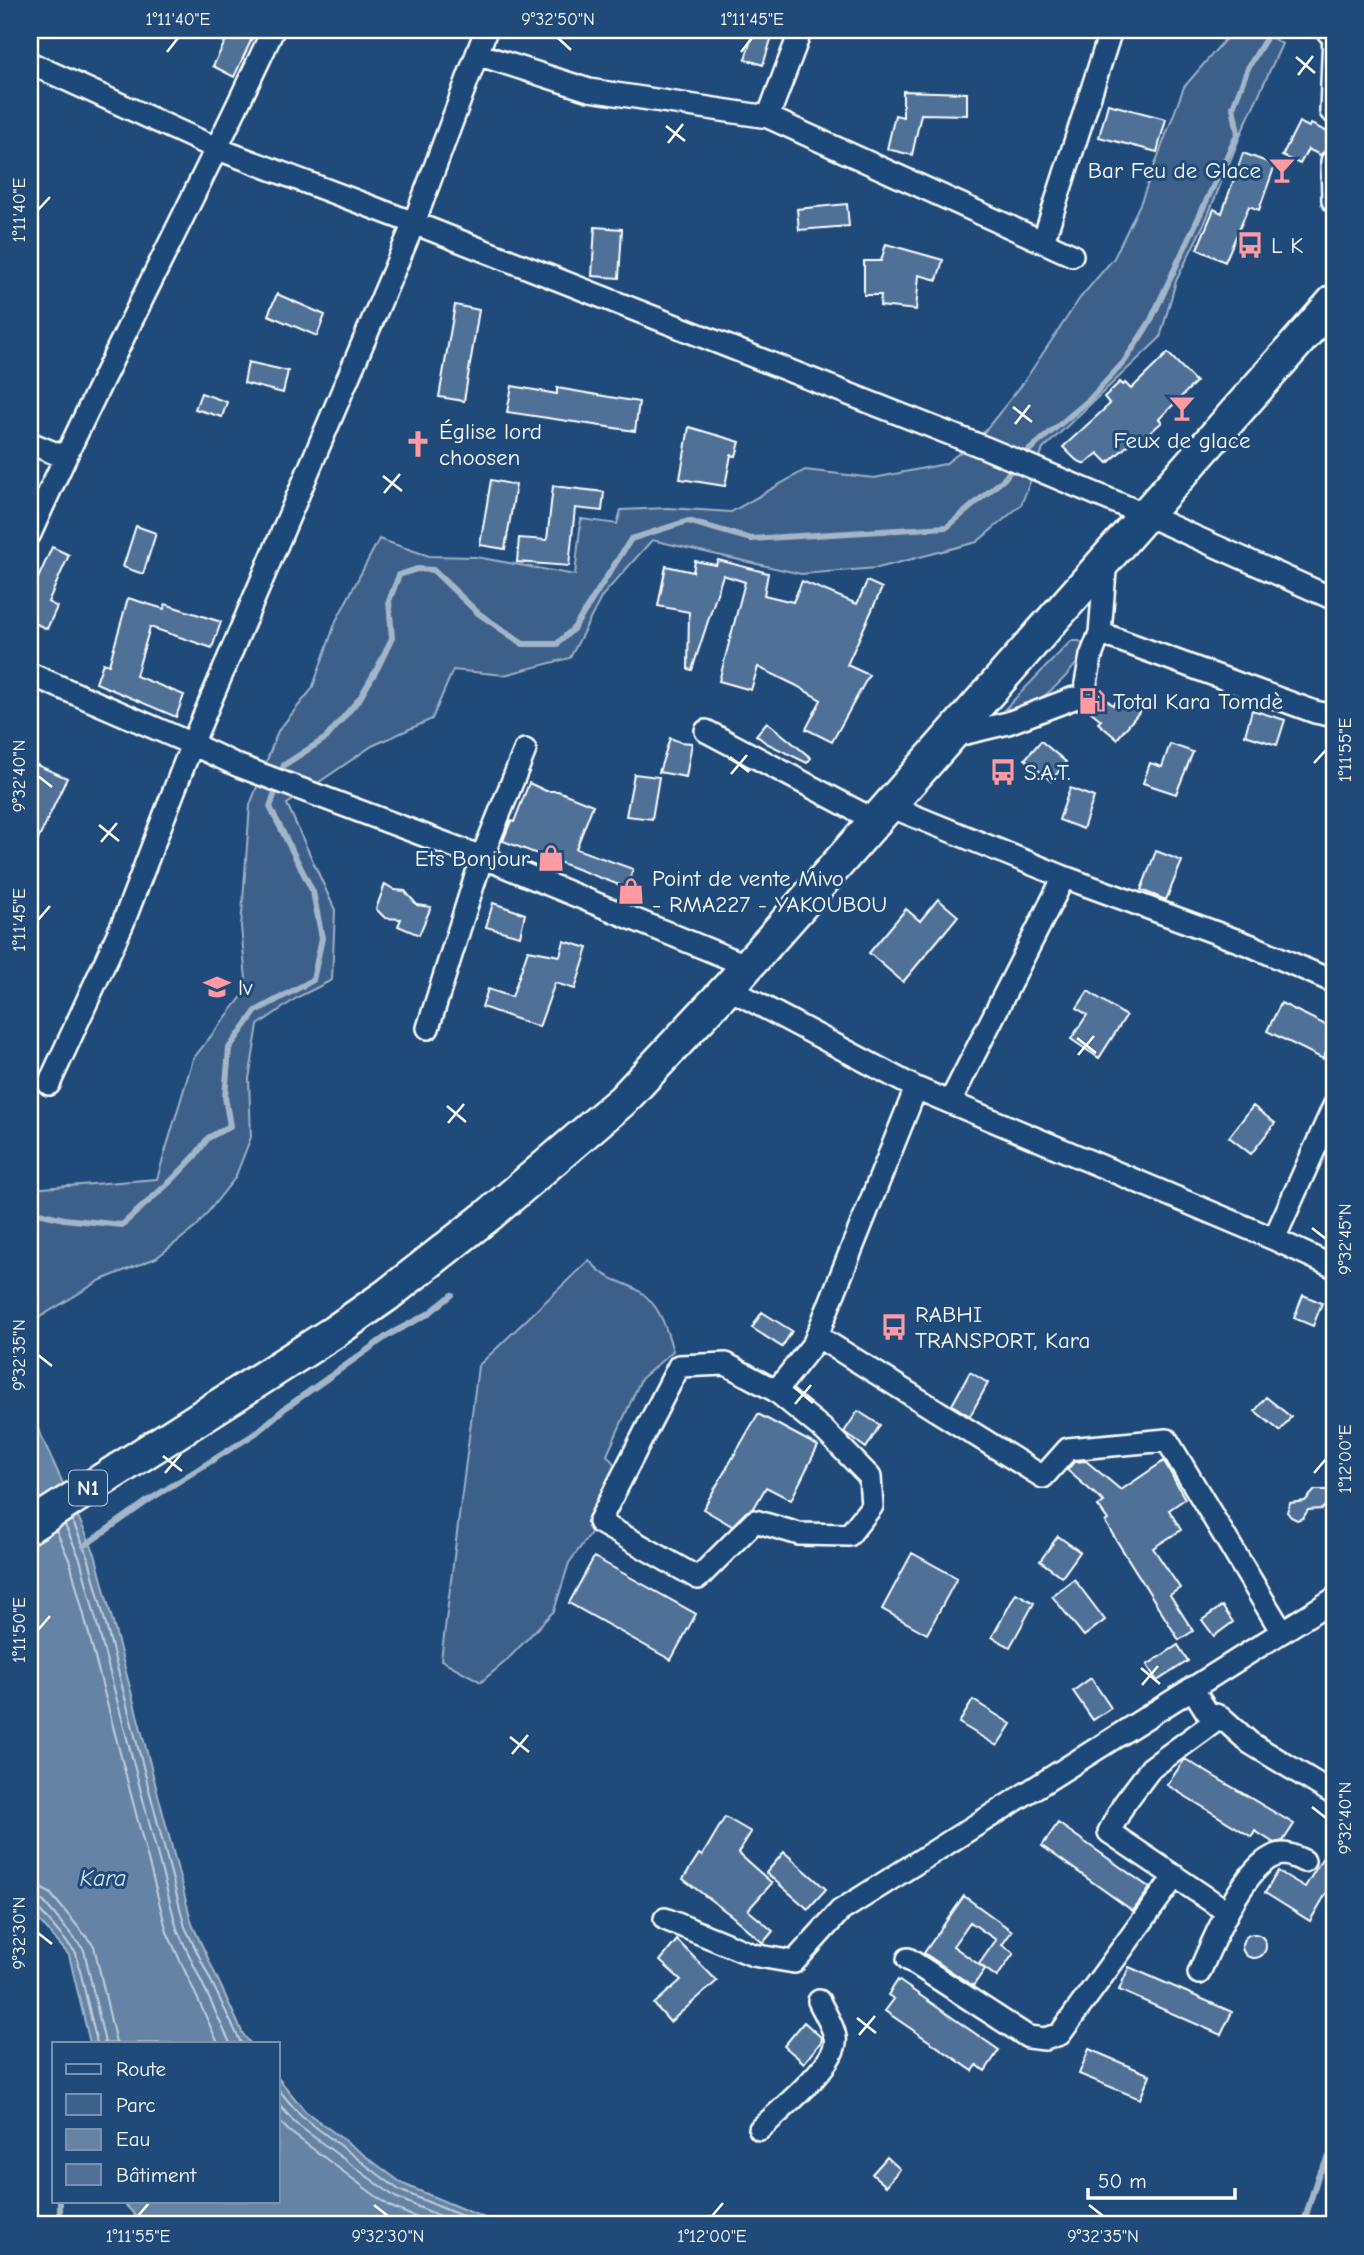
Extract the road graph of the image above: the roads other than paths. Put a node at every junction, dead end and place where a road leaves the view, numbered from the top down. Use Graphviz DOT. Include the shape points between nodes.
graph roads {
  1 [pos="273,30"];
  2 [pos="486,30"];
  3 [pos="800,30"];
  4 [pos="1111,30"];
  5 [pos="1333,31"];
  6 [pos="477,54"];
  7 [pos="30,63"];
  8 [pos="1333,116"];
  9 [pos="768,117"];
  10 [pos="218,149"];
  11 [pos="1332,161"];
  12 [pos="1334,201"];
  13 [pos="414,223"];
  14 [pos="1043,242"];
  15 [pos="1072,255"];
  16 [pos="1334,301"];
  17 [pos="30,443"];
  18 [pos="65,457"];
  19 [pos="1146,515"];
  20 [pos="30,534"];
  21 [pos="1107,559"];
  22 [pos="1334,599"];
  23 [pos="1100,633"];
  24 [pos="30,674"];
  25 [pos="1334,716"];
  26 [pos="706,732"];
  27 [pos="947,738"];
  28 [pos="192,744"];
  29 [pos="525,750"];
  30 [pos="881,813"];
  31 [pos="482,858"];
  32 [pos="1064,877"];
  33 [pos="738,977"];
  34 [pos="1334,982"];
  35 [pos="428,1028"];
  36 [pos="48,1084"];
  37 [pos="916,1088"];
  38 [pos="950,1102"];
  39 [pos="1334,1106"];
  40 [pos="1275,1239"];
  41 [pos="1334,1267"];
  42 [pos="816,1339"];
  43 [pos="776,1391"];
  44 [pos="30,1526"];
  45 [pos="1334,1599"];
  46 [pos="1282,1632"];
  47 [pos="1192,1688"];
  48 [pos="1221,1717"];
  49 [pos="1334,1794"];
  50 [pos="1304,1861"];
  51 [pos="1175,1875"];
  52 [pos="1227,1910"];
  53 [pos="666,1919"];
  54 [pos="908,1959"];
  55 [pos="1199,1972"];
  56 [pos="819,2001"];
  57 [pos="760,2129"];
  1 -- 10 [label="street"];
  2 -- 6 [label="street"];
  3 -- 9 [label="street"];
  4 -- 14 [label="street"];
  5 -- 8 [label="street"];
  6 -- 9 [label="street" via="589,90"];
  6 -- 13 [label="street"];
  7 -- 10 [label="street"];
  9 -- 14 [label="street"];
  10 -- 13 [label="street"];
  10 -- 18 [label="street"];
  11 -- 12 [label="street"];
  13 -- 19 [label="street"];
  13 -- 28 [label="street"];
  14 -- 15 [label="street"];
  16 -- 19 [label="highway, N1"];
  17 -- 18 [label="street"];
  18 -- 20 [label="street"];
  19 -- 21 [label="highway, N1"];
  19 -- 22 [label="street"];
  21 -- 23 [label="street"];
  21 -- 27 [label="highway, N1"];
  23 -- 25 [label="street"];
  23 -- 27 [label="street" via="1080,691 1008,723"];
  24 -- 28 [label="street"];
  26 -- 30 [label="street"];
  27 -- 30 [label="highway, N1"];
  28 -- 31 [label="street"];
  28 -- 36 [label="street" via="123,923"];
  29 -- 31 [label="street"];
  30 -- 32 [label="street"];
  30 -- 33 [label="highway, N1"];
  31 -- 33 [label="street"];
  31 -- 35 [label="street"];
  32 -- 34 [label="street" via="1252,946"];
  32 -- 38 [label="street"];
  33 -- 37 [label="street"];
  33 -- 44 [label="highway, N1" via="622,1100 435,1259 334,1332"];
  37 -- 38 [label="street"];
  37 -- 42 [label="street"];
  38 -- 40 [label="street"];
  39 -- 40 [label="street"];
  40 -- 41 [label="street"];
  42 -- 43 [label="street"];
  42 -- 46 [label="street" via="1043,1477 1068,1449 1167,1440"];
  43 -- 43 [label="street" via="825,1431 870,1477 872,1506 849,1535 799,1534 755,1521 698,1578 599,1522 679,1366 726,1364"];
  45 -- 46 [label="street"];
  46 -- 47 [label="street"];
  47 -- 48 [label="street" via="1207,1713"];
  47 -- 53 [label="street" via="840,1911 794,1962 753,1955"];
  48 -- 49 [label="street" via="1250,1743"];
  48 -- 51 [label="street" via="1151,1768 1109,1832"];
  50 -- 52 [label="street" via="1282,1854 1270,1858 1258,1867"];
  51 -- 52 [label="street"];
  51 -- 54 [label="street" via="1060,2034 1045,2039 1028,2037"];
  52 -- 55 [label="street"];
  56 -- 57 [label="street" via="836,2038 832,2055"];
}
